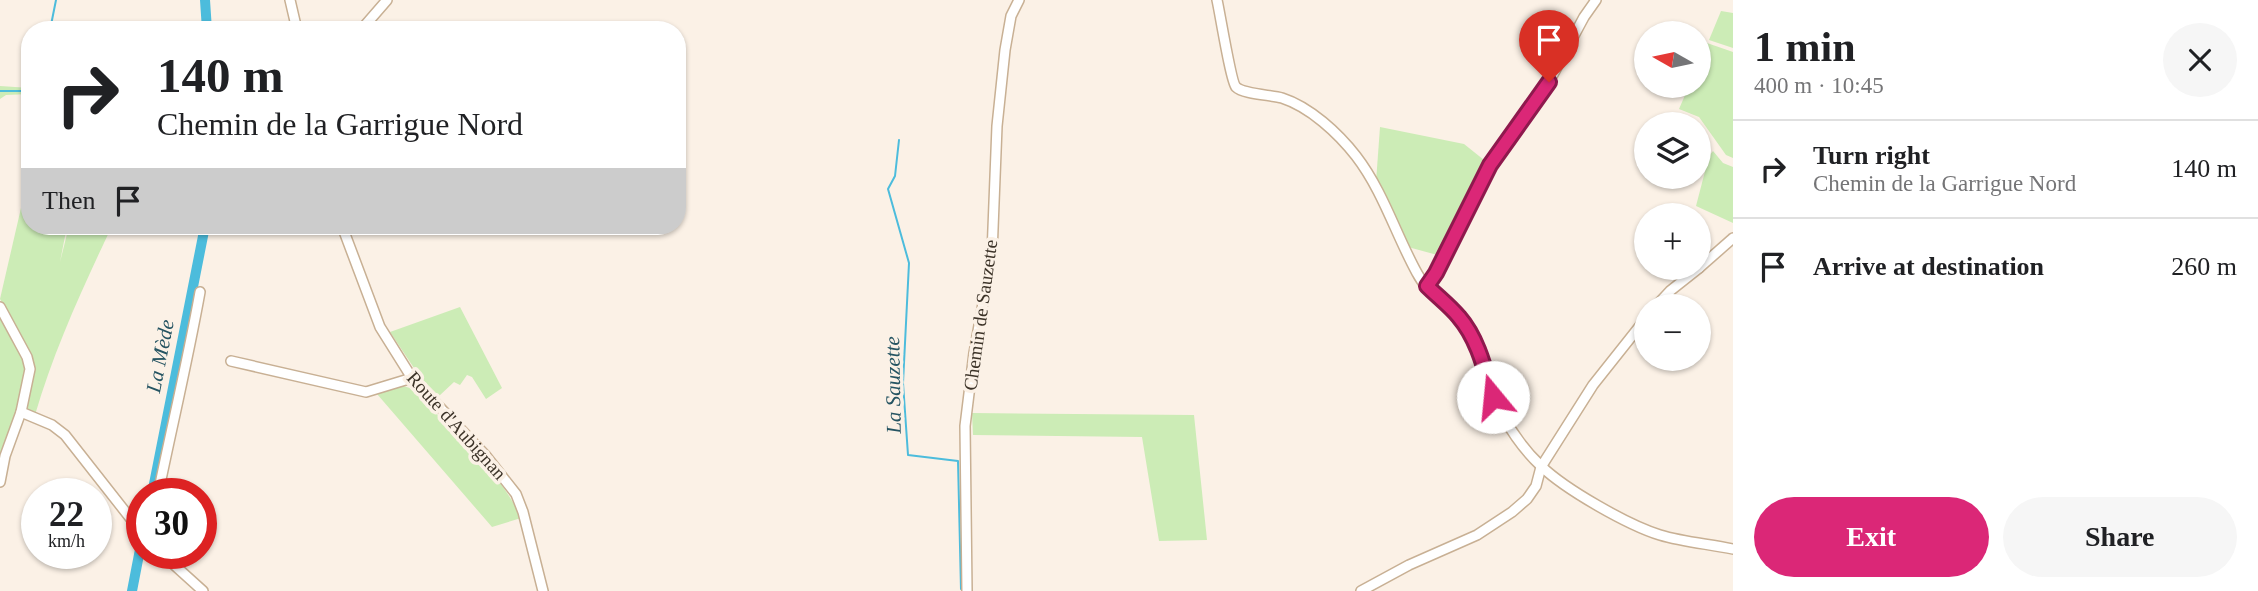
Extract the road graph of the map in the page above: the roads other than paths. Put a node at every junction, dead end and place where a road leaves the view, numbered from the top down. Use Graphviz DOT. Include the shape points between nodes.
graph roads {
  1 [pos="290,0"];
  2 [pos="387,0"];
  3 [pos="1019,0"];
  4 [pos="1217,0"];
  5 [pos="1597,0"];
  6 [pos="295,21"];
  7 [pos="368,21"];
  8 [pos="345,235"];
  9 [pos="1733,238"];
  10 [pos="1711,257"];
  11 [pos="1684,280"];
  12 [pos="1427,286"];
  13 [pos="200,292"];
  14 [pos="1667,294"];
  15 [pos="0,307"];
  16 [pos="1634,333"];
  17 [pos="231,361"];
  18 [pos="412,378"];
  19 [pos="21,412"];
  20 [pos="1541,467"];
  21 [pos="161,478"];
  22 [pos="0,482"];
  23 [pos="126,513"];
  24 [pos="1733,549"];
  25 [pos="179,569"];
  26 [pos="203,591"];
  27 [pos="543,591"];
  28 [pos="967,591"];
  29 [pos="1361,591"];
  1 -- 6 [label="street"];
  2 -- 7 [label="street"];
  3 -- 28 [label="street, Chemin de Sauzette" via="1010,16 1005,50 992,254 965,426"];
  4 -- 12 [label="street" via="1234,85 1301,105 1347,144 1374,183"];
  5 -- 12 [label="street" via="1549,82 1490,165"];
  8 -- 18 [label="street, Route d'Aubignan" via="380,327"];
  9 -- 10 [label="street"];
  11 -- 14 [label="street"];
  12 -- 20 [label="street" via="1469,331 1493,397"];
  13 -- 21 [label="street"];
  15 -- 19 [label="street" via="30,369"];
  16 -- 20 [label="street" via="1599,376"];
  17 -- 18 [label="street" via="366,392"];
  18 -- 27 [label="street, Route d'Aubignan" via="516,494"];
  19 -- 22 [label="street"];
  19 -- 23 [label="street" via="65,435"];
  20 -- 24 [label="street" via="1635,526"];
  20 -- 29 [label="street" via="1536,486 1512,512 1477,535"];
  25 -- 26 [label="street"];
}
